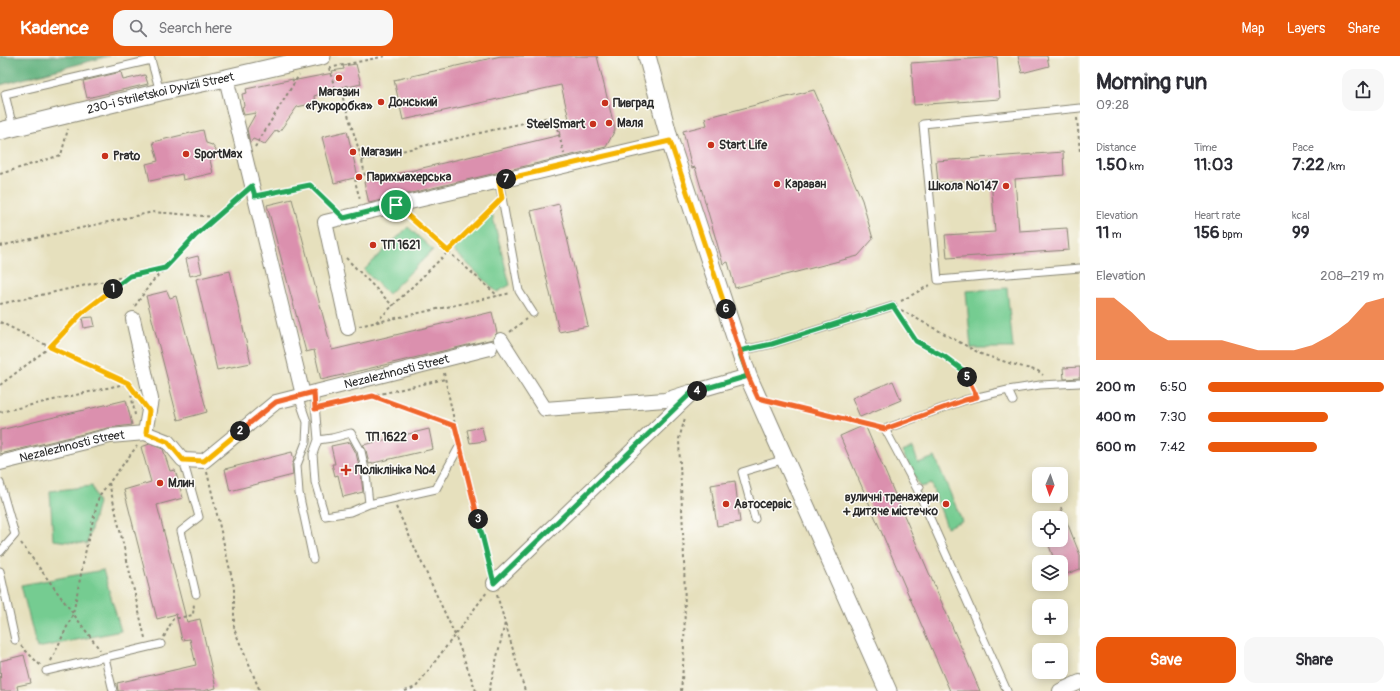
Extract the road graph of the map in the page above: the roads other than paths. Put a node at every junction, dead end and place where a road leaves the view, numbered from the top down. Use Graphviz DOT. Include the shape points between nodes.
graph roads {
  1 [pos="647,56"];
  2 [pos="151,58"];
  3 [pos="325,62"];
  4 [pos="226,78"];
  5 [pos="160,92"];
  6 [pos="1078,108"];
  7 [pos="6,129"];
  8 [pos="670,141"];
  9 [pos="499,181"];
  10 [pos="1080,268"];
  11 [pos="893,306"];
  12 [pos="133,313"];
  13 [pos="533,313"];
  14 [pos="348,328"];
  15 [pos="739,351"];
  16 [pos="748,376"];
  17 [pos="1080,382"];
  18 [pos="1008,390"];
  19 [pos="692,392"];
  20 [pos="305,395"];
  21 [pos="1013,401"];
  22 [pos="142,433"];
  23 [pos="318,440"];
  24 [pos="460,447"];
  25 [pos="785,459"];
  26 [pos="183,460"];
  27 [pos="0,464"];
  28 [pos="0,483"];
  29 [pos="369,504"];
  30 [pos="754,519"];
  31 [pos="0,552"];
  32 [pos="313,559"];
  33 [pos="0,571"];
  34 [pos="494,583"];
  35 [pos="196,594"];
  36 [pos="15,640"];
  37 [pos="161,644"];
  38 [pos="105,658"];
  39 [pos="46,671"];
  40 [pos="1080,682"];
  41 [pos="113,691"];
  42 [pos="888,691"];
  43 [pos="1007,691"];
  44 [pos="1060,691"];
  1 -- 8 [label="street"];
  2 -- 5 [label="lane"];
  2 -- 7 [label="lane" via="5,94"];
  3 -- 4 [label="street, 230-i Striletskoi Dyvizii Street"];
  4 -- 5 [label="street, 230-i Striletskoi Dyvizii Street"];
  4 -- 20 [label="street"];
  5 -- 7 [label="street, 230-i Striletskoi Dyvizii Street"];
  6 -- 10 [label="lane" via="923,124 938,280"];
  8 -- 9 [label="street"];
  8 -- 15 [label="street"];
  9 -- 13 [label="lane" via="520,292"];
  9 -- 14 [label="street" via="325,222"];
  11 -- 15 [label="lane" via="772,344"];
  12 -- 22 [label="street" via="152,399"];
  15 -- 16 [label="street"];
  16 -- 19 [label="street"];
  16 -- 25 [label="street"];
  17 -- 18 [label="lane"];
  18 -- 21 [label="lane"];
  18 -- 43 [label="lane" via="965,400 885,429 918,488"];
  19 -- 20 [label="street, Nezalezhnosti Street" via="664,400 545,409 496,344"];
  19 -- 34 [label="street"];
  20 -- 23 [label="lane" via="315,409"];
  20 -- 26 [label="street, Nezalezhnosti Street" via="276,402 204,461"];
  20 -- 32 [label="lane" via="306,442 297,464 299,493"];
  22 -- 26 [label="street, Nezalezhnosti Street" via="168,442"];
  22 -- 27 [label="street, Nezalezhnosti Street" via="110,436"];
  23 -- 29 [label="lane" via="351,433 361,451"];
  23 -- 29 [label="lane" via="313,454 315,482 325,516 350,512"];
  24 -- 29 [label="lane" via="436,489"];
  25 -- 30 [label="lane" via="742,472"];
  25 -- 42 [label="street"];
  26 -- 35 [label="lane" via="199,517 181,531"];
  28 -- 31 [label="lane" via="15,535"];
  33 -- 36 [label="lane"];
  37 -- 38 [label="lane"];
  38 -- 39 [label="lane"];
  38 -- 41 [label="lane"];
  40 -- 44 [label="street"];
}
